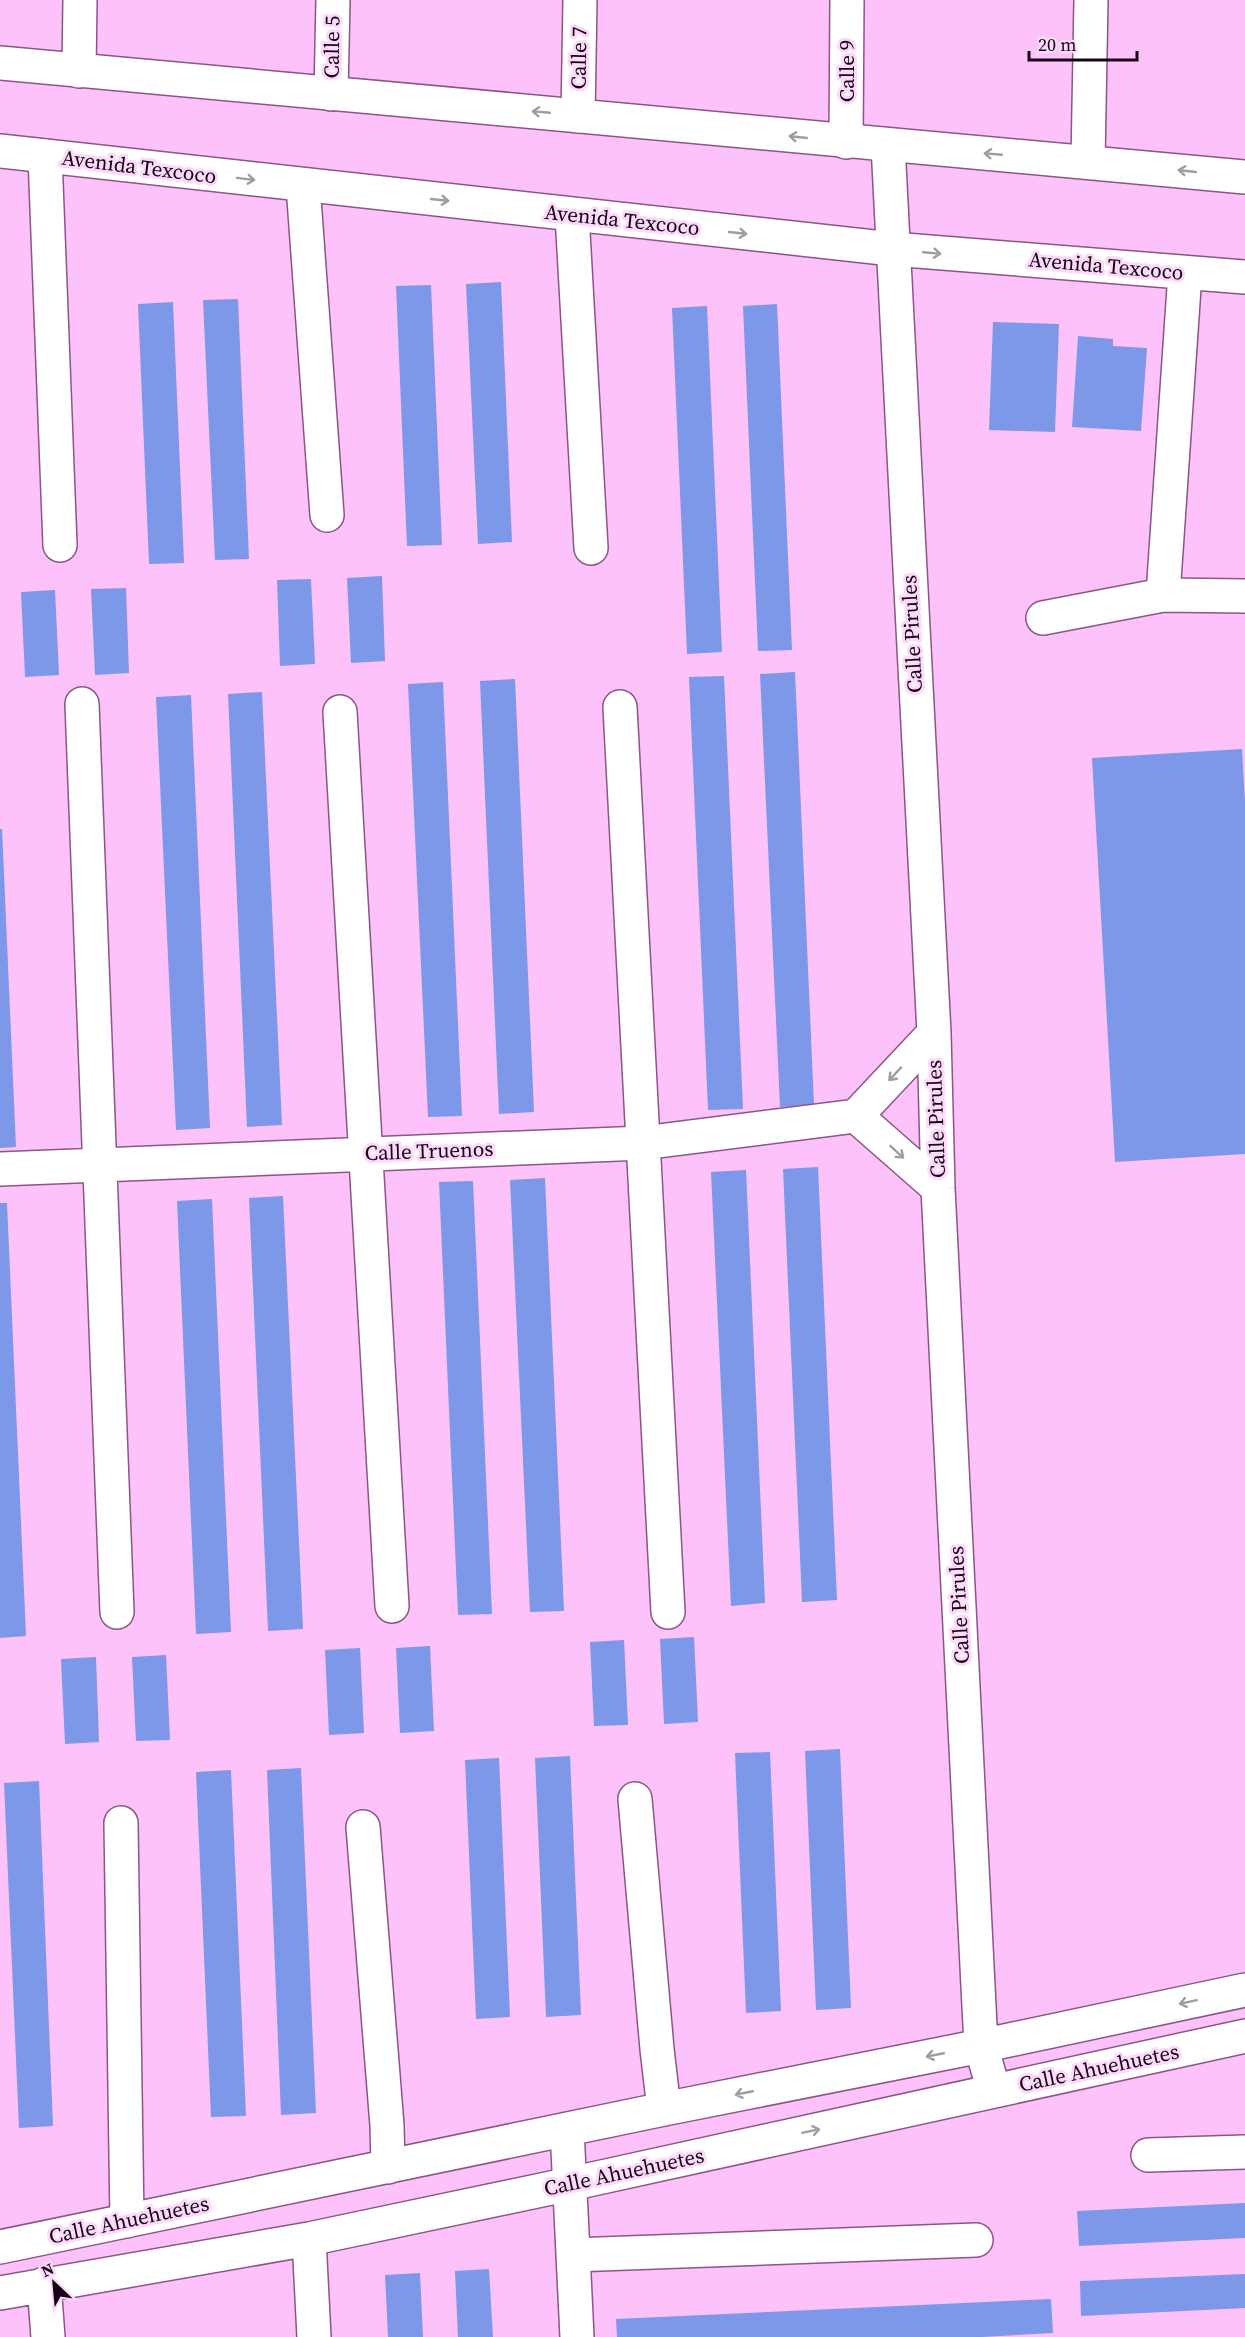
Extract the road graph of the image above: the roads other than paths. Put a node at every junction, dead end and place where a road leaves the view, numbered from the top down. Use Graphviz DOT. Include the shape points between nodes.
graph roads {
  1 [pos="80,0"];
  2 [pos="333,0"];
  3 [pos="580,0"];
  4 [pos="848,0"];
  5 [pos="1091,0"];
  6 [pos="0,63"];
  7 [pos="79,71"];
  8 [pos="331,94"];
  9 [pos="578,116"];
  10 [pos="846,142"];
  11 [pos="888,145"];
  12 [pos="0,151"];
  13 [pos="45,156"];
  14 [pos="1088,161"];
  15 [pos="1245,177"];
  16 [pos="303,185"];
  17 [pos="572,215"];
  18 [pos="892,249"];
  19 [pos="1185,273"];
  20 [pos="1245,277"];
  21 [pos="327,515"];
  22 [pos="60,545"];
  23 [pos="591,548"];
  24 [pos="1163,594"];
  25 [pos="1245,596"];
  26 [pos="1042,618"];
  27 [pos="82,704"];
  28 [pos="620,707"];
  29 [pos="340,712"];
  30 [pos="934,1033"];
  31 [pos="856,1116"];
  32 [pos="643,1143"];
  33 [pos="366,1154"];
  34 [pos="100,1165"];
  35 [pos="0,1169"];
  36 [pos="938,1188"];
  37 [pos="392,1606"];
  38 [pos="668,1611"];
  39 [pos="117,1612"];
  40 [pos="635,1799"];
  41 [pos="121,1823"];
  42 [pos="363,1827"];
  43 [pos="1245,1990"];
  44 [pos="1245,2036"];
  45 [pos="981,2046"];
  46 [pos="994,2091"];
  47 [pos="664,2109"];
  48 [pos="567,2129"];
  49 [pos="1245,2152"];
  50 [pos="1148,2155"];
  51 [pos="388,2167"];
  52 [pos="570,2184"];
  53 [pos="127,2221"];
  54 [pos="309,2239"];
  55 [pos="976,2241"];
  56 [pos="0,2247"];
  57 [pos="573,2255"];
  58 [pos="44,2284"];
  59 [pos="0,2293"];
  60 [pos="48,2337"];
  61 [pos="314,2337"];
  62 [pos="577,2337"];
  1 -- 7 [label="street"];
  2 -- 8 [label="street, Calle 5"];
  3 -- 9 [label="street, Calle 7"];
  4 -- 10 [label="street, Calle 9"];
  5 -- 14 [label="street"];
  6 -- 7 [label="street"];
  7 -- 8 [label="street"];
  9 -- 8 [label="street, one-way"];
  10 -- 9 [label="street, one-way"];
  10 -- 11 [label="street"];
  14 -- 11 [label="street, one-way"];
  11 -- 18 [label="street, Calle Pirules"];
  12 -- 13 [label="street, Avenida Texcoco"];
  13 -- 16 [label="street, Avenida Texcoco, one-way"];
  13 -- 22 [label="street"];
  15 -- 14 [label="street, one-way"];
  16 -- 17 [label="street, Avenida Texcoco, one-way"];
  16 -- 21 [label="street"];
  17 -- 18 [label="street, Avenida Texcoco, one-way"];
  17 -- 23 [label="street"];
  18 -- 19 [label="street, Avenida Texcoco, one-way"];
  18 -- 30 [label="street, Calle Pirules"];
  19 -- 20 [label="street, Avenida Texcoco"];
  19 -- 24 [label="street"];
  24 -- 25 [label="street"];
  24 -- 26 [label="street"];
  27 -- 34 [label="street"];
  28 -- 32 [label="street"];
  29 -- 33 [label="street"];
  30 -- 31 [label="street, one-way"];
  30 -- 36 [label="street, Calle Pirules"];
  31 -- 32 [label="street, Calle Truenos"];
  31 -- 36 [label="street, one-way"];
  32 -- 33 [label="street, Calle Truenos"];
  32 -- 38 [label="street"];
  33 -- 34 [label="street, Calle Truenos"];
  33 -- 37 [label="street"];
  34 -- 35 [label="street, Calle Truenos"];
  34 -- 39 [label="street"];
  36 -- 45 [label="street, Calle Pirules"];
  40 -- 47 [label="street"];
  41 -- 53 [label="street"];
  42 -- 51 [label="street"];
  43 -- 45 [label="street, Calle Ahuehuetes, one-way"];
  44 -- 46 [label="street, Calle Ahuehuetes"];
  45 -- 46 [label="street, Calle Pirules"];
  45 -- 47 [label="street, Calle Ahuehuetes, one-way"];
  52 -- 46 [label="street, Calle Ahuehuetes, one-way"];
  47 -- 48 [label="street, Calle Ahuehuetes"];
  48 -- 51 [label="street, Calle Ahuehuetes"];
  48 -- 52 [label="street"];
  49 -- 50 [label="street"];
  51 -- 53 [label="street, Calle Ahuehuetes"];
  52 -- 54 [label="street, Calle Ahuehuetes"];
  52 -- 57 [label="street"];
  53 -- 56 [label="street, Calle Ahuehuetes"];
  54 -- 58 [label="street, Calle Ahuehuetes"];
  54 -- 61 [label="street"];
  55 -- 57 [label="street"];
  57 -- 62 [label="street"];
  58 -- 59 [label="street, Calle Ahuehuetes"];
  58 -- 60 [label="street"];
}
